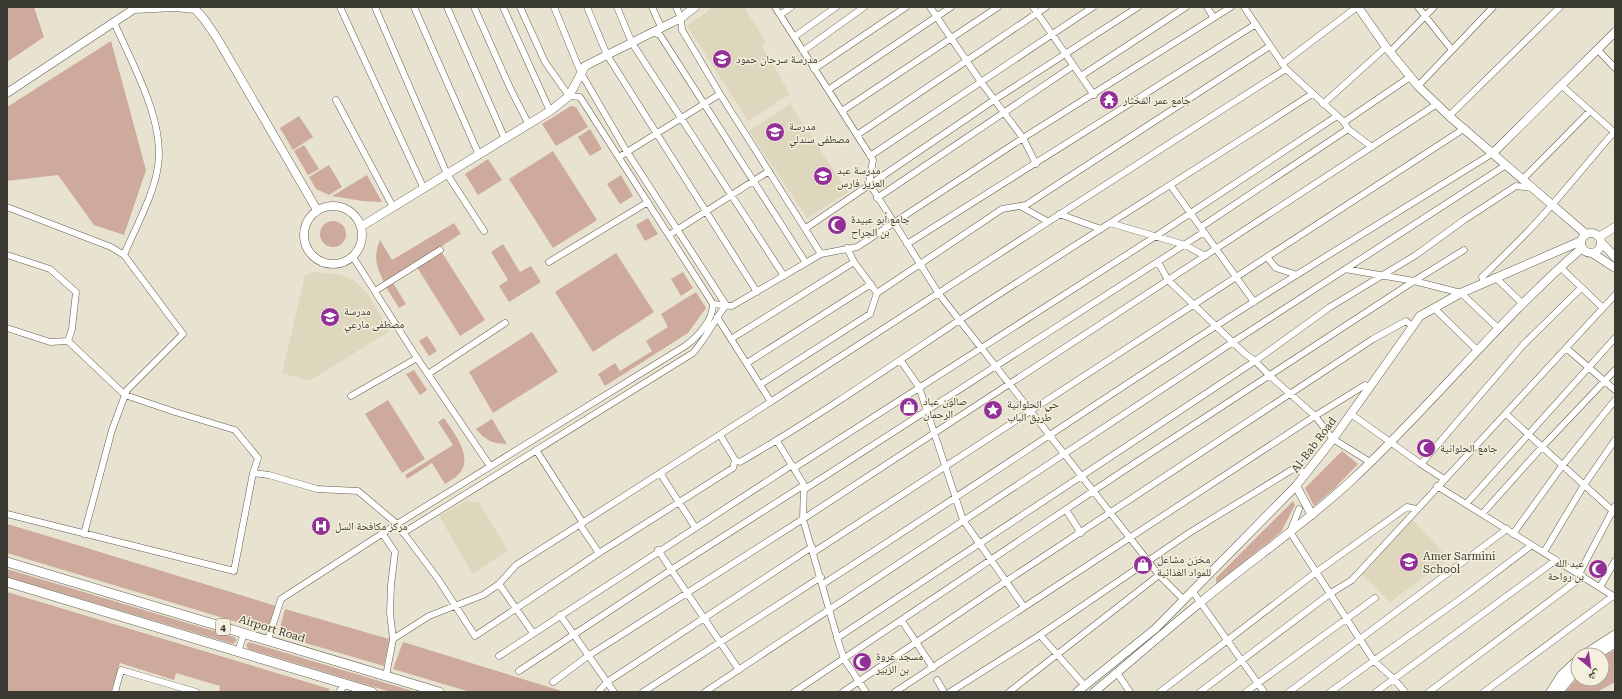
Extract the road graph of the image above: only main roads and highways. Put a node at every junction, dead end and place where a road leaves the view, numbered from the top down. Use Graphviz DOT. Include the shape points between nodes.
graph roads {
  1 [pos="695,7"];
  2 [pos="1357,7"];
  3 [pos="1615,32"];
  4 [pos="7,93"];
  5 [pos="1493,153"];
  6 [pos="317,210"];
  7 [pos="362,226"];
  8 [pos="1615,227"];
  9 [pos="1586,234"];
  10 [pos="1600,239"];
  11 [pos="1581,244"];
  12 [pos="1592,253"];
  13 [pos="1615,257"];
  14 [pos="1615,268"];
  15 [pos="1296,486"];
  16 [pos="1312,515"];
  17 [pos="7,562"];
  18 [pos="7,582"];
  19 [pos="1615,635"];
  20 [pos="1596,647"];
  21 [pos="1570,668"];
  22 [pos="1570,678"];
  23 [pos="372,692"];
  24 [pos="439,692"];
  25 [pos="1077,692"];
  26 [pos="1094,692"];
  27 [pos="1551,692"];
  28 [pos="1558,692"];
  1 -- 7 [label="main road" via="681,18 585,66 569,96 550,111"];
  2 -- 5 [label="main road" via="1418,86"];
  3 -- 5 [label="main road"];
  4 -- 6 [label="main road" via="134,9 195,9 217,38"];
  5 -- 9 [label="main road"];
  6 -- 7 [label="main road" via="326,206 343,207 351,211"];
  6 -- 7 [label="main road" via="310,217 304,230 305,244 317,260 326,264 335,265 353,257 362,243"];
  8 -- 10 [label="main road"];
  9 -- 10 [label="main road" via="1593,233"];
  9 -- 11 [label="main road"];
  10 -- 12 [label="main road" via="1598,249"];
  10 -- 13 [label="main road"];
  11 -- 12 [label="main road"];
  11 -- 15 [label="main road, Al-Bab Road" via="1461,292 1420,316 1333,439"];
  11 -- 16 [label="main road" via="1391,442"];
  12 -- 14 [label="main road"];
  15 -- 16 [label="main road"];
  15 -- 25 [label="main road, Al-Bab Road" via="1155,629"];
  16 -- 26 [label="main road" via="1201,602"];
  17 -- 24 [label="highway, Airport Road / 4"];
  18 -- 23 [label="highway, 4"];
  19 -- 20 [label="highway"];
  21 -- 27 [label="highway"];
  22 -- 28 [label="highway"];
}
